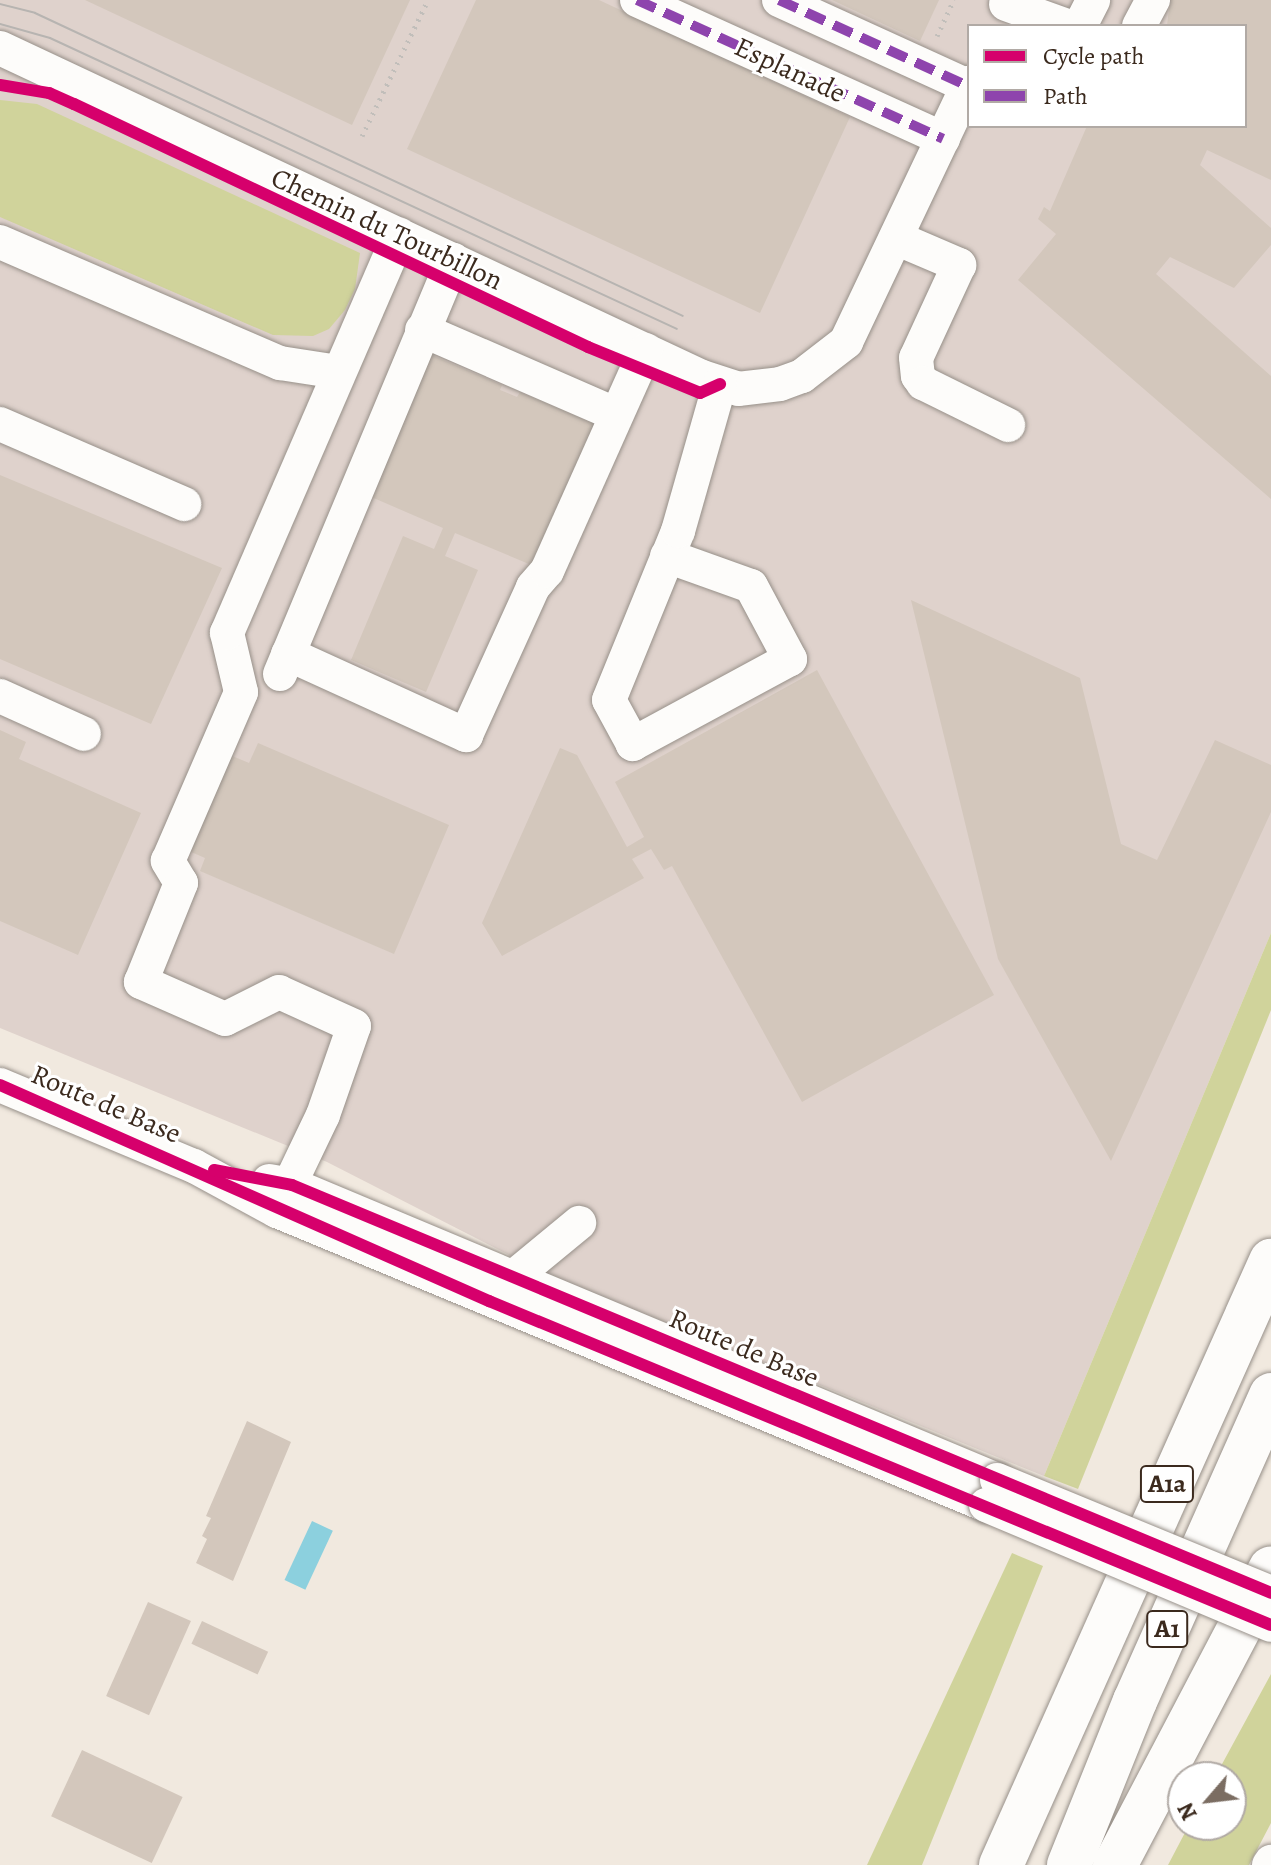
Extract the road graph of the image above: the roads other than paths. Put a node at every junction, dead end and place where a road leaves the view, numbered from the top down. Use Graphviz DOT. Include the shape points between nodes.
graph roads {
  1 [pos="637,0"];
  2 [pos="779,0"];
  3 [pos="1093,0"];
  4 [pos="1153,0"];
  5 [pos="1003,10"];
  6 [pos="1059,24"];
  7 [pos="1081,24"];
  8 [pos="1140,24"];
  9 [pos="0,48"];
  10 [pos="967,85"];
  11 [pos="967,87"];
  12 [pos="943,139"];
  13 [pos="399,235"];
  14 [pos="896,238"];
  15 [pos="0,242"];
  16 [pos="453,260"];
  17 [pos="422,330"];
  18 [pos="646,350"];
  19 [pos="338,372"];
  20 [pos="720,384"];
  21 [pos="615,414"];
  22 [pos="0,424"];
  23 [pos="1008,425"];
  24 [pos="184,504"];
  25 [pos="667,556"];
  26 [pos="0,696"];
  27 [pos="84,734"];
  28 [pos="0,1085"];
  29 [pos="284,1198"];
  30 [pos="579,1223"];
  31 [pos="1271,1230"];
  32 [pos="1271,1261"];
  33 [pos="499,1288"];
  34 [pos="1271,1395"];
  35 [pos="992,1492"];
  36 [pos="1271,1568"];
  37 [pos="1126,1583"];
  38 [pos="1271,1593"];
  39 [pos="1271,1625"];
  40 [pos="1001,1865"];
  41 [pos="1069,1865"];
  42 [pos="1115,1865"];
  1 -- 12 [label="street, Esplanade"];
  2 -- 10 [label="street"];
  3 -- 7 [label="street"];
  4 -- 8 [label="street"];
  5 -- 6 [label="street"];
  9 -- 13 [label="street, Chemin du Tourbillon"];
  11 -- 12 [label="street, Chemin du Tourbillon"];
  12 -- 14 [label="street, Chemin du Tourbillon"];
  13 -- 16 [label="street, Chemin du Tourbillon"];
  13 -- 19 [label="street"];
  14 -- 20 [label="street, Chemin du Tourbillon" via="846,342 826,362 780,384 738,389"];
  14 -- 23 [label="street" via="959,265 916,358 918,376"];
  15 -- 19 [label="street" via="280,363"];
  16 -- 17 [label="street"];
  16 -- 18 [label="street, Chemin du Tourbillon"];
  17 -- 21 [label="street"];
  17 -- 21 [label="street" via="284,664 466,735 533,587 547,571"];
  18 -- 20 [label="street, Chemin du Tourbillon"];
  18 -- 21 [label="street"];
  19 -- 29 [label="street" via="227,633 241,692 168,861 181,883 141,982 225,1019 279,992 354,1026"];
  20 -- 25 [label="street"];
  22 -- 24 [label="street"];
  25 -- 25 [label="street" via="609,700 633,744 790,659 751,586"];
  26 -- 27 [label="street"];
  28 -- 29 [label="street, Route de Base"];
  29 -- 33 [label="street, Route de Base"];
  30 -- 33 [label="street"];
  31 -- 37 [label="highway, A1a"];
  32 -- 37 [label="highway, A1"];
  33 -- 35 [label="street, Route de Base"];
  34 -- 41 [label="highway, A1" via="1135,1701"];
  35 -- 38 [label="street, Route de Base, bridge"];
  35 -- 39 [label="street, Route de Base, bridge"];
  36 -- 42 [label="highway"];
  37 -- 40 [label="highway, A1"];
}
